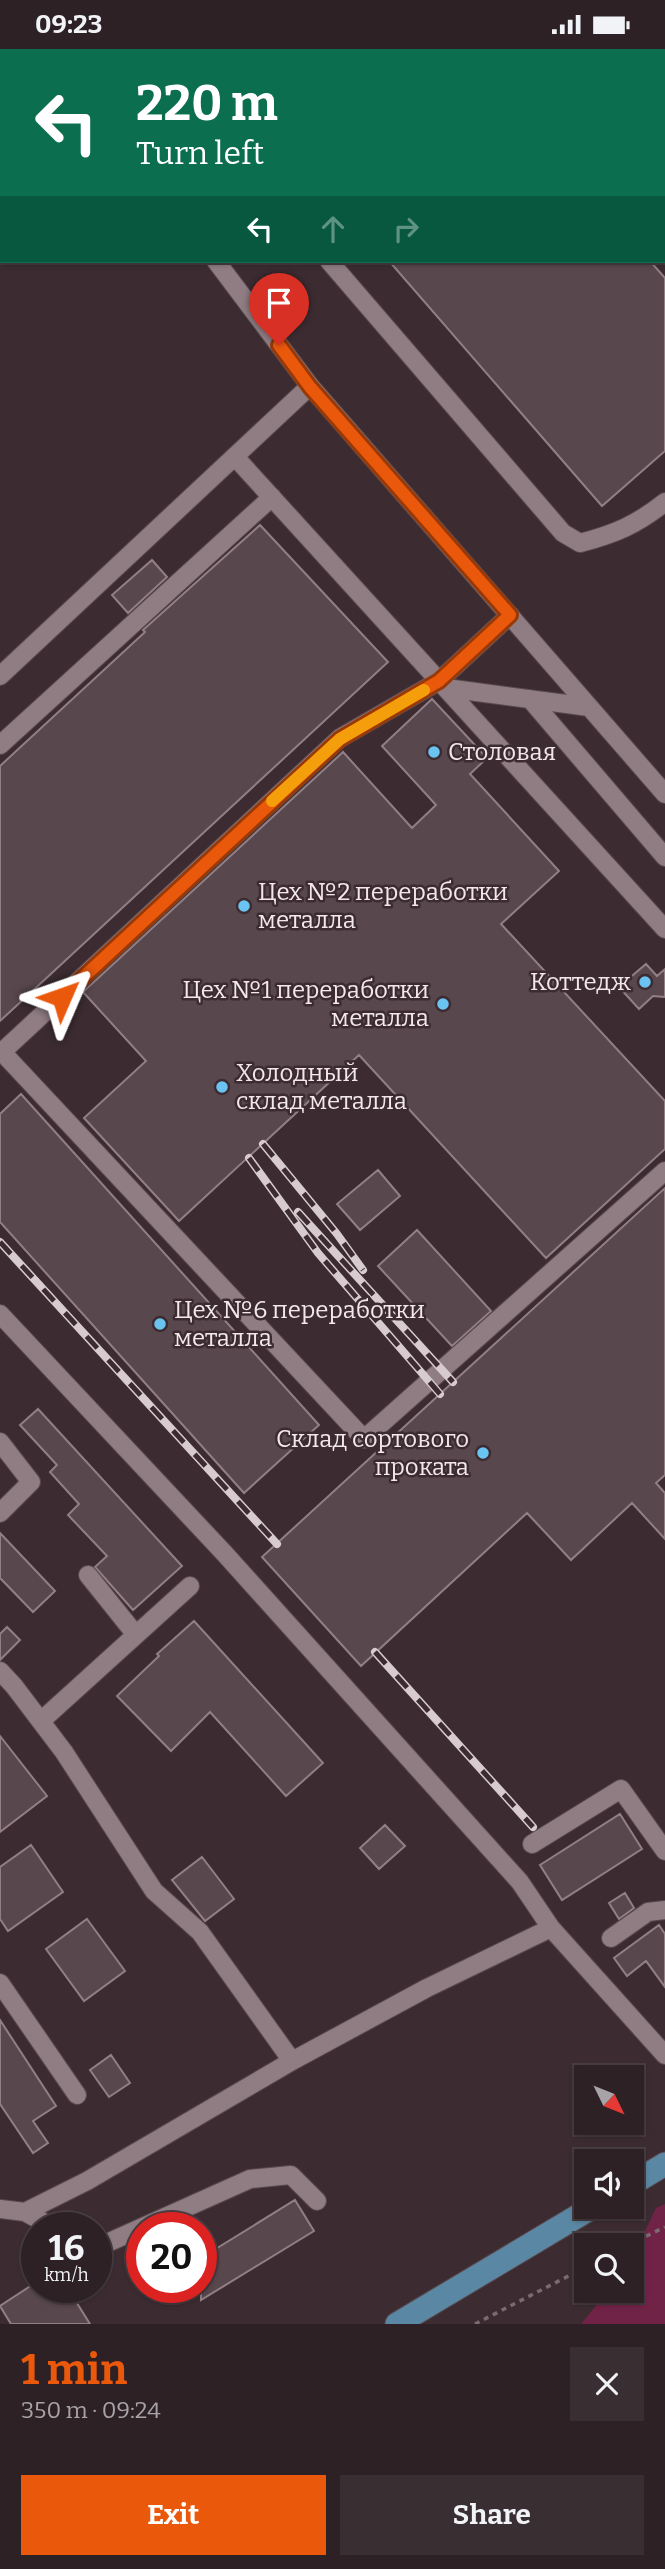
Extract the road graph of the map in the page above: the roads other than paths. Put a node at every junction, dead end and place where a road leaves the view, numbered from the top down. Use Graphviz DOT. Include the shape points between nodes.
graph roads {
  1 [pos="217,263"];
  2 [pos="331,263"];
  3 [pos="310,387"];
  4 [pos="236,458"];
  5 [pos="272,497"];
  6 [pos="665,502"];
  7 [pos="510,615"];
  8 [pos="0,675"];
  9 [pos="442,684"];
  10 [pos="530,699"];
  11 [pos="589,707"];
  12 [pos="0,745"];
  13 [pos="665,794"];
  14 [pos="665,857"];
  15 [pos="665,929"];
  16 [pos="665,1171"];
  17 [pos="0,1314"];
  18 [pos="0,1442"];
  19 [pos="0,1513"];
  20 [pos="88,1575"];
  21 [pos="190,1586"];
  22 [pos="136,1635"];
  23 [pos="0,1671"];
  24 [pos="41,1721"];
  25 [pos="532,1844"];
  26 [pos="665,1851"];
  27 [pos="665,1910"];
  28 [pos="551,1928"];
  29 [pos="611,1938"];
  30 [pos="0,1983"];
  31 [pos="665,2055"];
  32 [pos="292,2061"];
  33 [pos="77,2095"];
  34 [pos="665,2164"];
  35 [pos="644,2177"];
  36 [pos="317,2201"];
  37 [pos="0,2209"];
  38 [pos="25,2212"];
  39 [pos="574,2218"];
  40 [pos="112,2241"];
  41 [pos="397,2324"];
  1 -- 3 [label="lane"];
  2 -- 6 [label="lane" via="563,533 580,543 613,535 637,524"];
  3 -- 4 [label="lane"];
  3 -- 7 [label="lane"];
  4 -- 5 [label="lane"];
  4 -- 8 [label="lane"];
  5 -- 9 [label="lane"];
  5 -- 12 [label="lane"];
  7 -- 9 [label="lane"];
  7 -- 11 [label="lane"];
  9 -- 10 [label="lane"];
  9 -- 15 [label="lane"];
  9 -- 16 [label="lane" via="340,739 2,1052 364,1439"];
  10 -- 11 [label="lane"];
  10 -- 14 [label="lane"];
  11 -- 13 [label="lane"];
  17 -- 28 [label="lane" via="225,1554 520,1882"];
  18 -- 19 [label="lane" via="31,1482"];
  20 -- 22 [label="lane"];
  21 -- 22 [label="lane"];
  22 -- 24 [label="lane"];
  23 -- 24 [label="lane"];
  24 -- 32 [label="lane" via="154,1891 200,1932"];
  25 -- 26 [label="lane" via="621,1789"];
  27 -- 29 [label="lane" via="648,1912"];
  28 -- 31 [label="lane"];
  28 -- 32 [label="lane"];
  30 -- 33 [label="lane"];
  32 -- 38 [label="lane" via="87,2181"];
  34 -- 35 [label="main road"];
  36 -- 40 [label="lane" via="291,2175 250,2179"];
  37 -- 38 [label="lane"];
  39 -- 41 [label="main road"];
}
